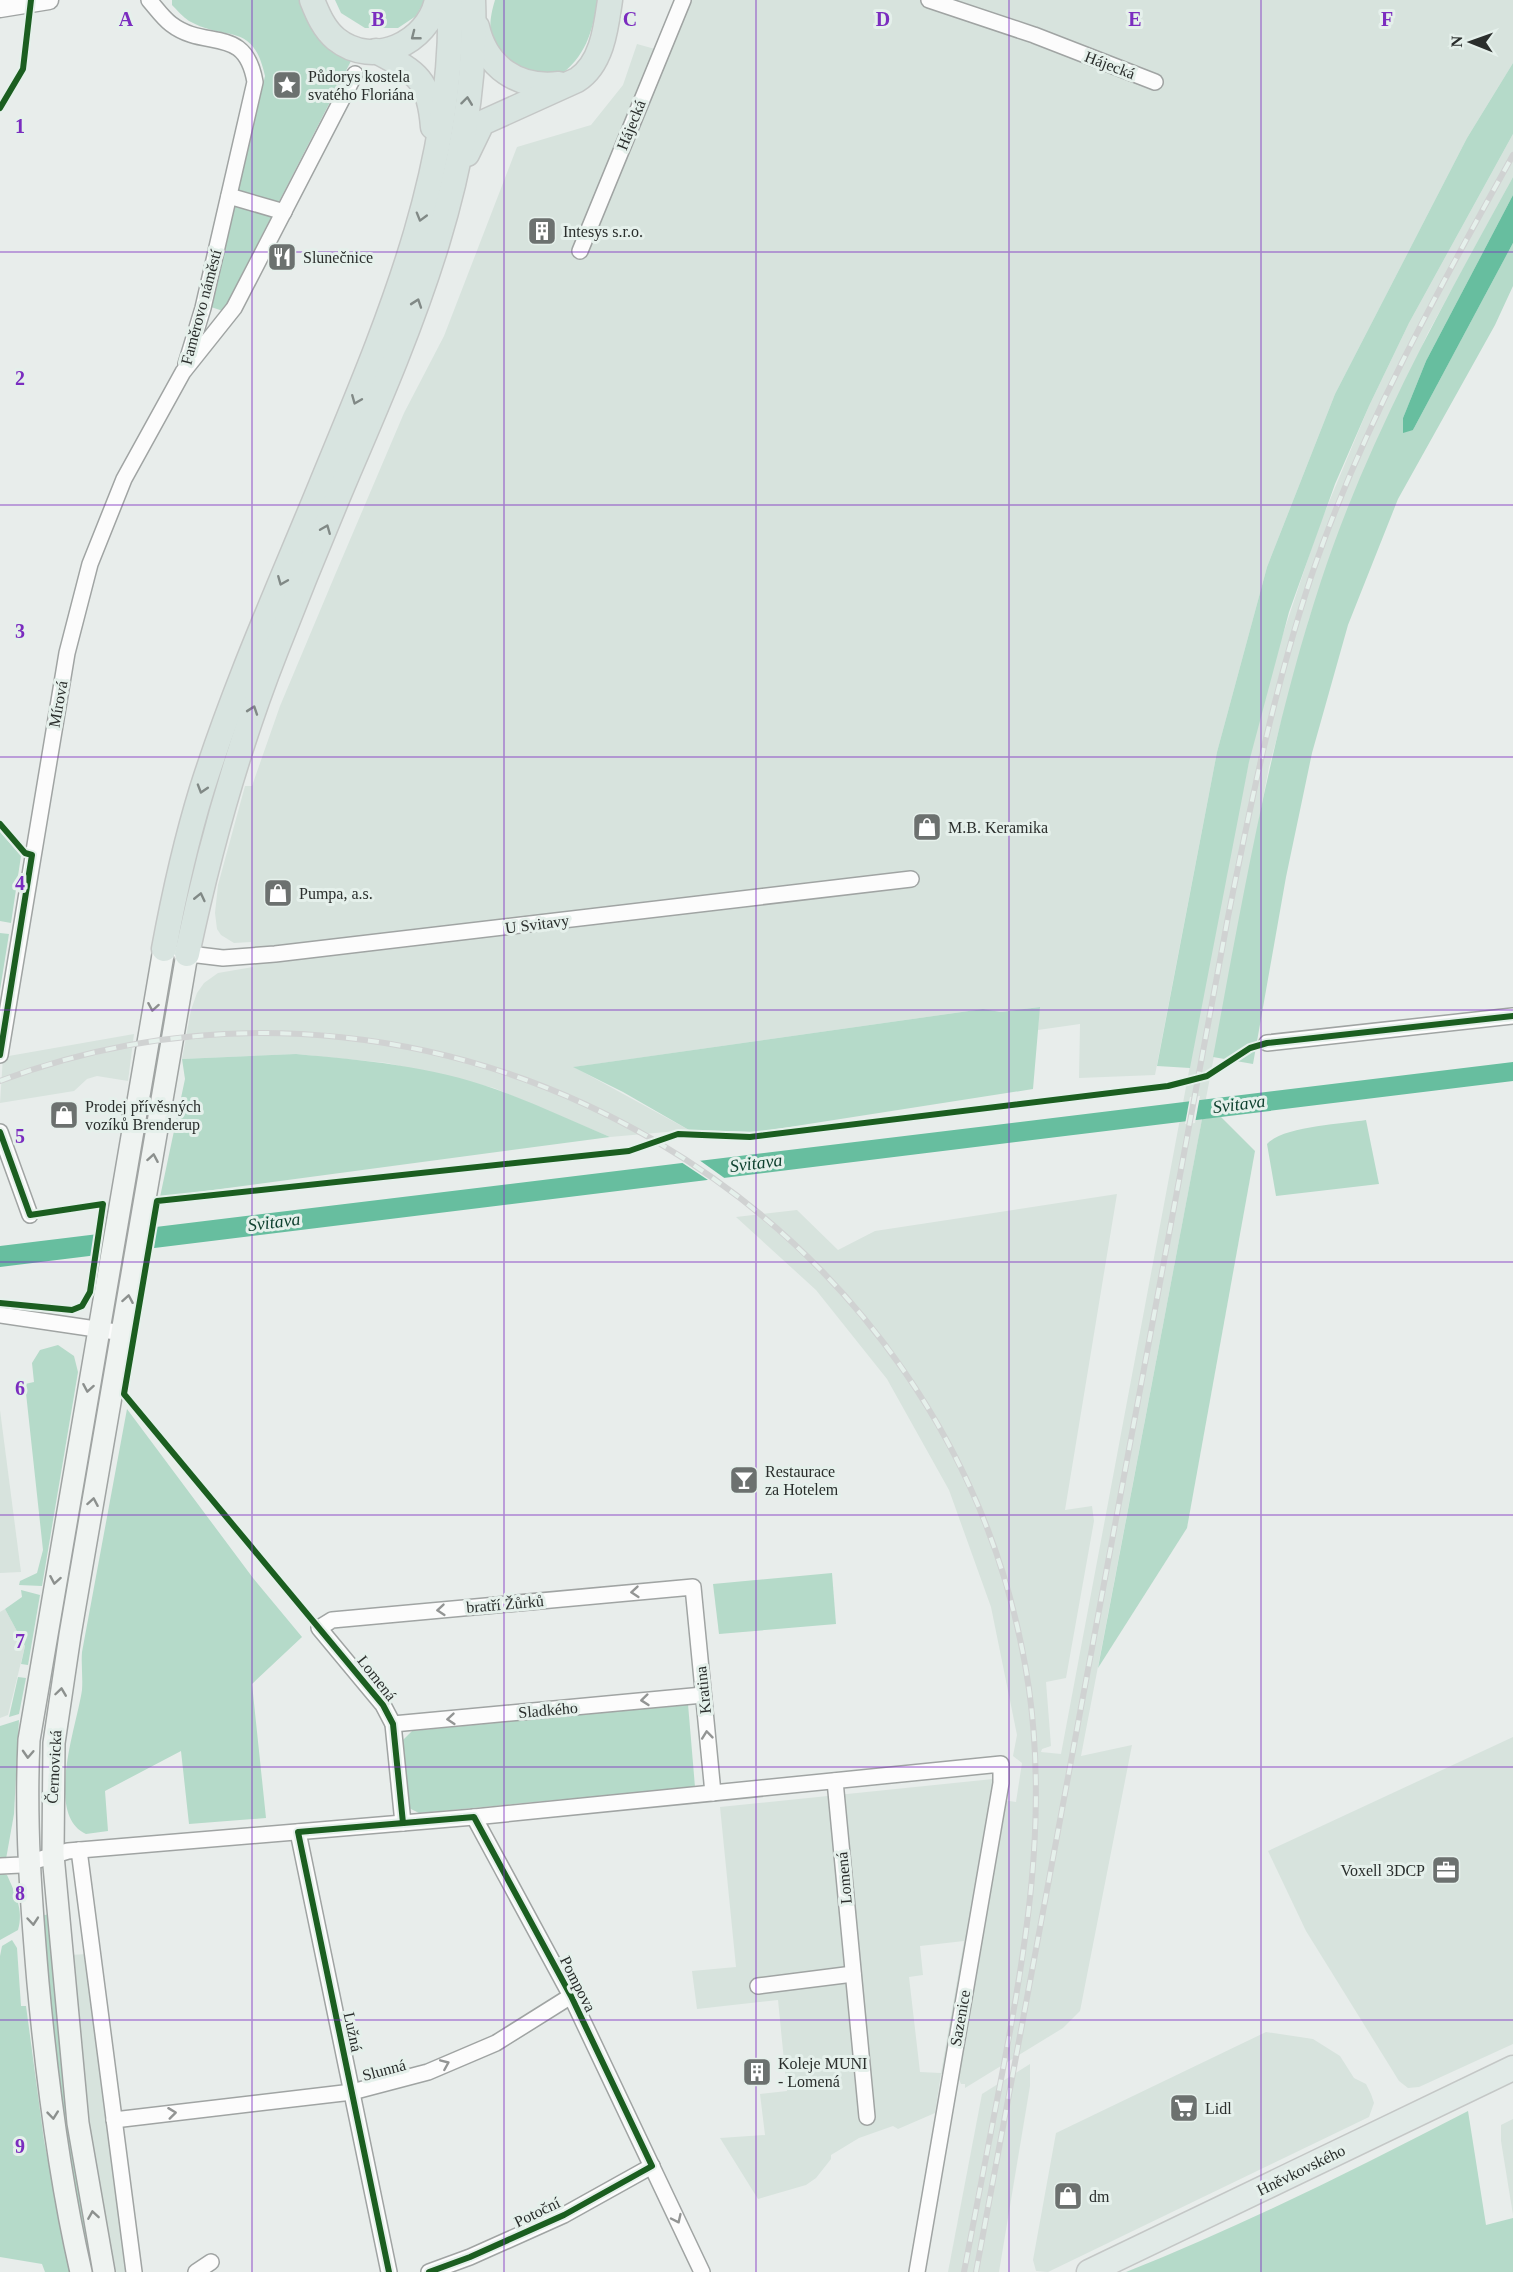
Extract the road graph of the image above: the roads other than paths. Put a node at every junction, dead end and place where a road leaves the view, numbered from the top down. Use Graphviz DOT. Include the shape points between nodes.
graph roads {
  1 [pos="149,0"];
  2 [pos="312,0"];
  3 [pos="437,0"];
  4 [pos="450,0"];
  5 [pos="610,0"];
  6 [pos="683,0"];
  7 [pos="928,0"];
  8 [pos="37,1"];
  9 [pos="473,5"];
  10 [pos="0,8"];
  11 [pos="376,51"];
  12 [pos="355,74"];
  13 [pos="1155,82"];
  14 [pos="570,83"];
  15 [pos="436,160"];
  16 [pos="229,196"];
  17 [pos="449,200"];
  18 [pos="284,212"];
  19 [pos="580,251"];
  20 [pos="183,372"];
  21 [pos="911,879"];
  22 [pos="164,949"];
  23 [pos="187,954"];
  24 [pos="1513,1016"];
  25 [pos="1267,1043"];
  26 [pos="0,1055"];
  27 [pos="0,1132"];
  28 [pos="30,1215"];
  29 [pos="0,1315"];
  30 [pos="98,1330"];
  31 [pos="123,1333"];
  32 [pos="693,1587"];
  33 [pos="320,1628"];
  34 [pos="703,1695"];
  35 [pos="393,1724"];
  36 [pos="835,1781"];
  37 [pos="713,1793"];
  38 [pos="474,1817"];
  39 [pos="403,1823"];
  40 [pos="298,1832"];
  41 [pos="79,1850"];
  42 [pos="43,1858"];
  43 [pos="0,1866"];
  44 [pos="854,1974"];
  45 [pos="758,1986"];
  46 [pos="571,1996"];
  47 [pos="1513,2068"];
  48 [pos="352,2092"];
  49 [pos="867,2118"];
  50 [pos="114,2120"];
  51 [pos="652,2166"];
  52 [pos="211,2262"];
  53 [pos="81,2272"];
  54 [pos="104,2272"];
  55 [pos="134,2272"];
  56 [pos="196,2272"];
  57 [pos="389,2272"];
  58 [pos="429,2272"];
  59 [pos="702,2272"];
  60 [pos="917,2272"];
  61 [pos="1089,2272"];
  1 -- 16 [label="street, Faměrovo náměstí" via="171,24 232,44 245,52 252,63 255,82"];
  2 -- 11 [label="highway" via="334,37 356,49"];
  3 -- 11 [label="highway, one-way" via="430,20 416,36 400,46"];
  4 -- 15 [label="highway" via="448,77"];
  5 -- 14 [label="highway" via="593,65"];
  6 -- 19 [label="street, Hájecká"];
  7 -- 13 [label="street, Hájecká" via="1034,35"];
  8 -- 10 [label="street"];
  9 -- 14 [label="highway" via="484,49 503,71 534,85"];
  17 -- 9 [label="highway, one-way" via="466,106"];
  11 -- 15 [label="highway" via="411,72 427,89"];
  12 -- 18 [label="street, Faměrovo náměstí"];
  14 -- 17 [label="highway" via="482,123"];
  15 -- 22 [label="highway, one-way" via="394,304 216,748 189,831"];
  16 -- 18 [label="street"];
  16 -- 20 [label="street, Faměrovo náměstí" via="203,308"];
  23 -- 17 [label="highway, one-way" via="217,826 255,705 398,358"];
  18 -- 20 [label="street, Faměrovo náměstí" via="234,308"];
  20 -- 26 [label="street, Mírová" via="124,479 90,564 67,653"];
  21 -- 23 [label="street, U Svitavy" via="275,954 224,958"];
  22 -- 23 [label="street, U Svitavy"];
  22 -- 30 [label="main road, Černovická, one-way"];
  31 -- 23 [label="main road, Černovická, one-way"];
  24 -- 25 [label="street"];
  27 -- 28 [label="street"];
  29 -- 30 [label="street"];
  30 -- 31 [label="street"];
  30 -- 42 [label="main road, Černovická, one-way" via="29,1740"];
  42 -- 31 [label="main road, Černovická, one-way" via="70,1635"];
  32 -- 33 [label="street, bratří Žůrků, one-way" via="333,1620"];
  32 -- 34 [label="street, Kratina"];
  33 -- 35 [label="street, Lomená" via="383,1705"];
  34 -- 35 [label="street, Sladkého, one-way"];
  37 -- 34 [label="street, Kratina, one-way"];
  35 -- 39 [label="street, Lomená"];
  36 -- 37 [label="street"];
  36 -- 44 [label="street, Lomená"];
  36 -- 60 [label="street, Sazenice" via="1001,1764"];
  37 -- 38 [label="street"];
  38 -- 39 [label="street"];
  38 -- 46 [label="street, Pompova"];
  39 -- 40 [label="street"];
  40 -- 41 [label="street"];
  40 -- 48 [label="street, Lužná"];
  41 -- 42 [label="street"];
  41 -- 50 [label="street"];
  42 -- 43 [label="street"];
  42 -- 53 [label="main road, Černovická, one-way" via="54,2126"];
  54 -- 42 [label="main road, Černovická, one-way" via="78,2123"];
  44 -- 45 [label="street"];
  44 -- 49 [label="street, Lomená"];
  48 -- 46 [label="street, Slunná, one-way" via="428,2072 496,2043"];
  46 -- 51 [label="street, Pompova"];
  47 -- 61 [label="main road, Hněvkovského"];
  50 -- 48 [label="street, Slunná, one-way"];
  48 -- 57 [label="street, Lužná"];
  50 -- 55 [label="street"];
  51 -- 58 [label="street, Potoční" via="564,2215"];
  51 -- 59 [label="street, Pompova, one-way"];
  52 -- 56 [label="street"];
}
